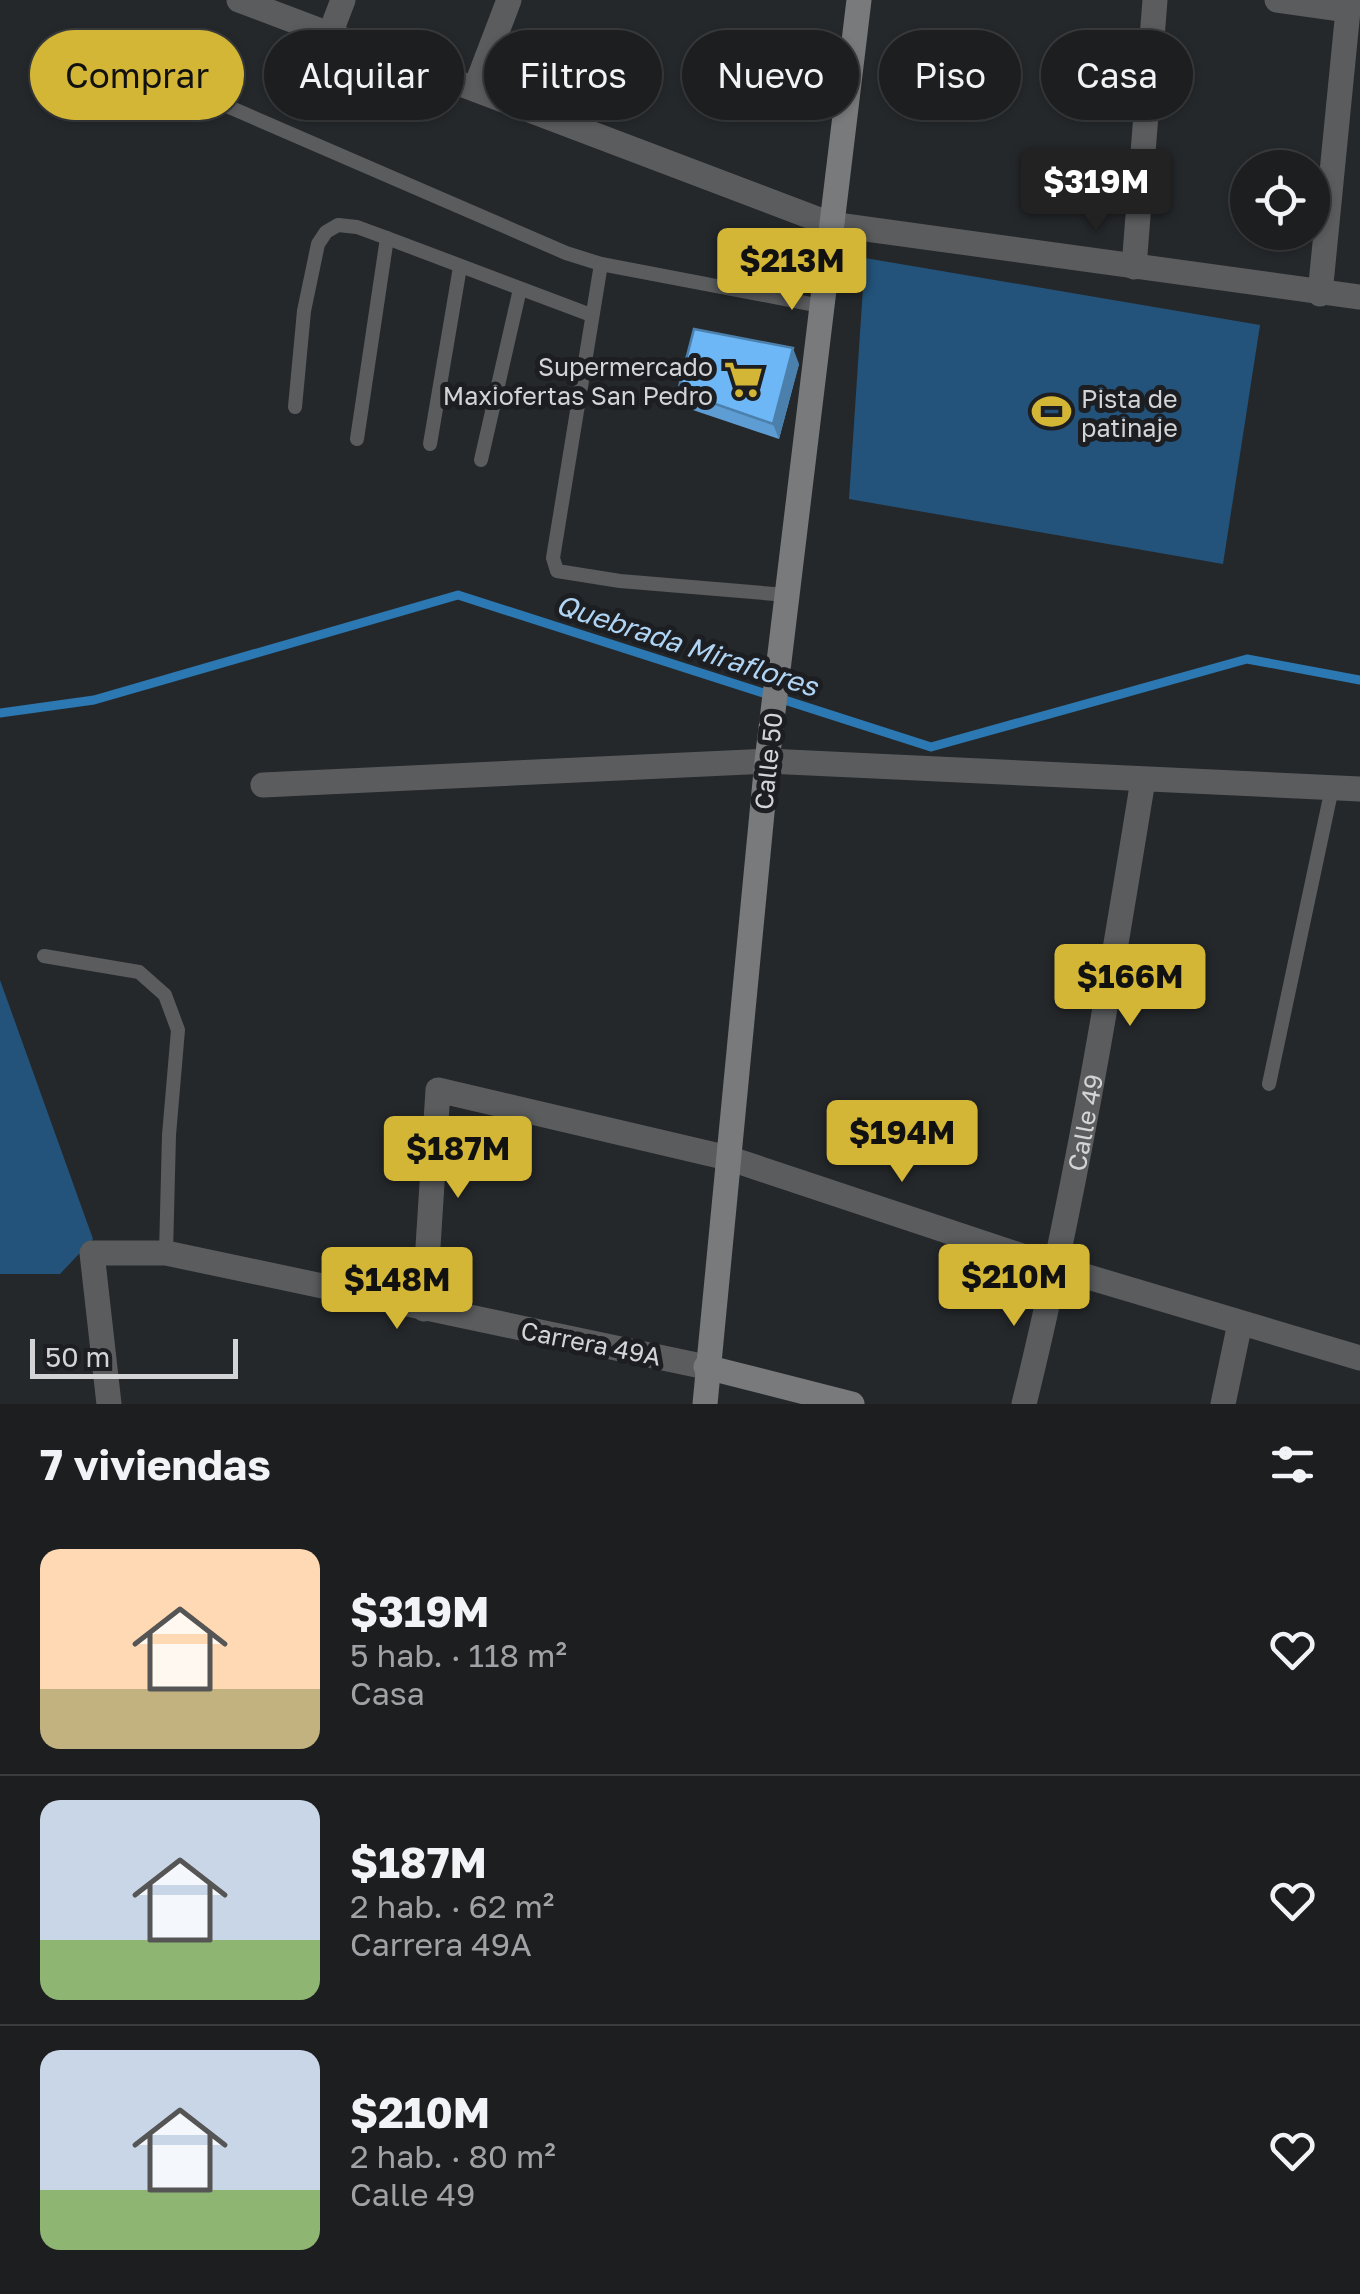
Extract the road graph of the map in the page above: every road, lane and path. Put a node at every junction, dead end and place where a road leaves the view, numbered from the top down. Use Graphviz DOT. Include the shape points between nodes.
graph roads {
  1 [pos="239,0"];
  2 [pos="343,0"];
  3 [pos="509,0"];
  4 [pos="859,0"];
  5 [pos="1155,0"];
  6 [pos="1277,0"];
  7 [pos="1349,5"];
  8 [pos="319,30"];
  9 [pos="332,30"];
  10 [pos="464,85"];
  11 [pos="475,89"];
  12 [pos="244,113"];
  13 [pos="830,224"];
  14 [pos="388,238"];
  15 [pos="600,264"];
  16 [pos="460,267"];
  17 [pos="1134,267"];
  18 [pos="520,289"];
  19 [pos="1320,294"];
  20 [pos="1360,297"];
  21 [pos="820,306"];
  22 [pos="590,315"];
  23 [pos="295,407"];
  24 [pos="357,440"];
  25 [pos="430,444"];
  26 [pos="481,460"];
  27 [pos="786,595"];
  28 [pos="767,761"];
  29 [pos="1143,780"];
  30 [pos="263,786"];
  31 [pos="1332,788"];
  32 [pos="1360,789"];
  33 [pos="44,956"];
  34 [pos="1270,1084"];
  35 [pos="728,1158"];
  36 [pos="166,1253"];
  37 [pos="1058,1268"];
  38 [pos="424,1309"];
  39 [pos="1240,1323"];
  40 [pos="1360,1358"];
  41 [pos="706,1367"];
  42 [pos="109,1404"];
  43 [pos="705,1404"];
  44 [pos="852,1404"];
  45 [pos="1024,1404"];
  46 [pos="1223,1404"];
  1 -- 8 [label="street"];
  2 -- 9 [label="street"];
  3 -- 11 [label="street"];
  4 -- 13 [label="street, Calle 50"];
  5 -- 17 [label="street"];
  6 -- 7 [label="street"];
  7 -- 19 [label="street"];
  10 -- 11 [label="street"];
  11 -- 13 [label="street"];
  12 -- 15 [label="lane"];
  13 -- 17 [label="street"];
  13 -- 21 [label="street, Calle 50"];
  14 -- 16 [label="lane"];
  14 -- 23 [label="lane" via="338,225 318,244"];
  14 -- 24 [label="lane"];
  15 -- 21 [label="lane"];
  15 -- 22 [label="lane"];
  16 -- 18 [label="lane"];
  16 -- 25 [label="lane"];
  17 -- 19 [label="street"];
  18 -- 22 [label="lane"];
  18 -- 26 [label="lane"];
  19 -- 20 [label="street"];
  21 -- 27 [label="street, Calle 50"];
  22 -- 27 [label="lane" via="553,558 557,571"];
  27 -- 28 [label="street, Calle 50"];
  28 -- 29 [label="street"];
  28 -- 30 [label="street"];
  28 -- 35 [label="street, Calle 50"];
  29 -- 31 [label="street"];
  29 -- 37 [label="street, Calle 49"];
  31 -- 32 [label="street"];
  31 -- 34 [label="lane"];
  33 -- 36 [label="lane" via="138,972 165,995 178,1030"];
  35 -- 37 [label="street"];
  35 -- 38 [label="street" via="438,1090"];
  35 -- 41 [label="street, Calle 50"];
  36 -- 38 [label="street, Carrera 49A"];
  36 -- 42 [label="street, Carrera 49A" via="92,1253"];
  37 -- 39 [label="street"];
  37 -- 45 [label="street, Calle 49"];
  38 -- 41 [label="street, Carrera 49A"];
  39 -- 40 [label="street"];
  39 -- 46 [label="street"];
  41 -- 43 [label="street, Calle 50"];
  41 -- 44 [label="street, Carrera 49A"];
}
